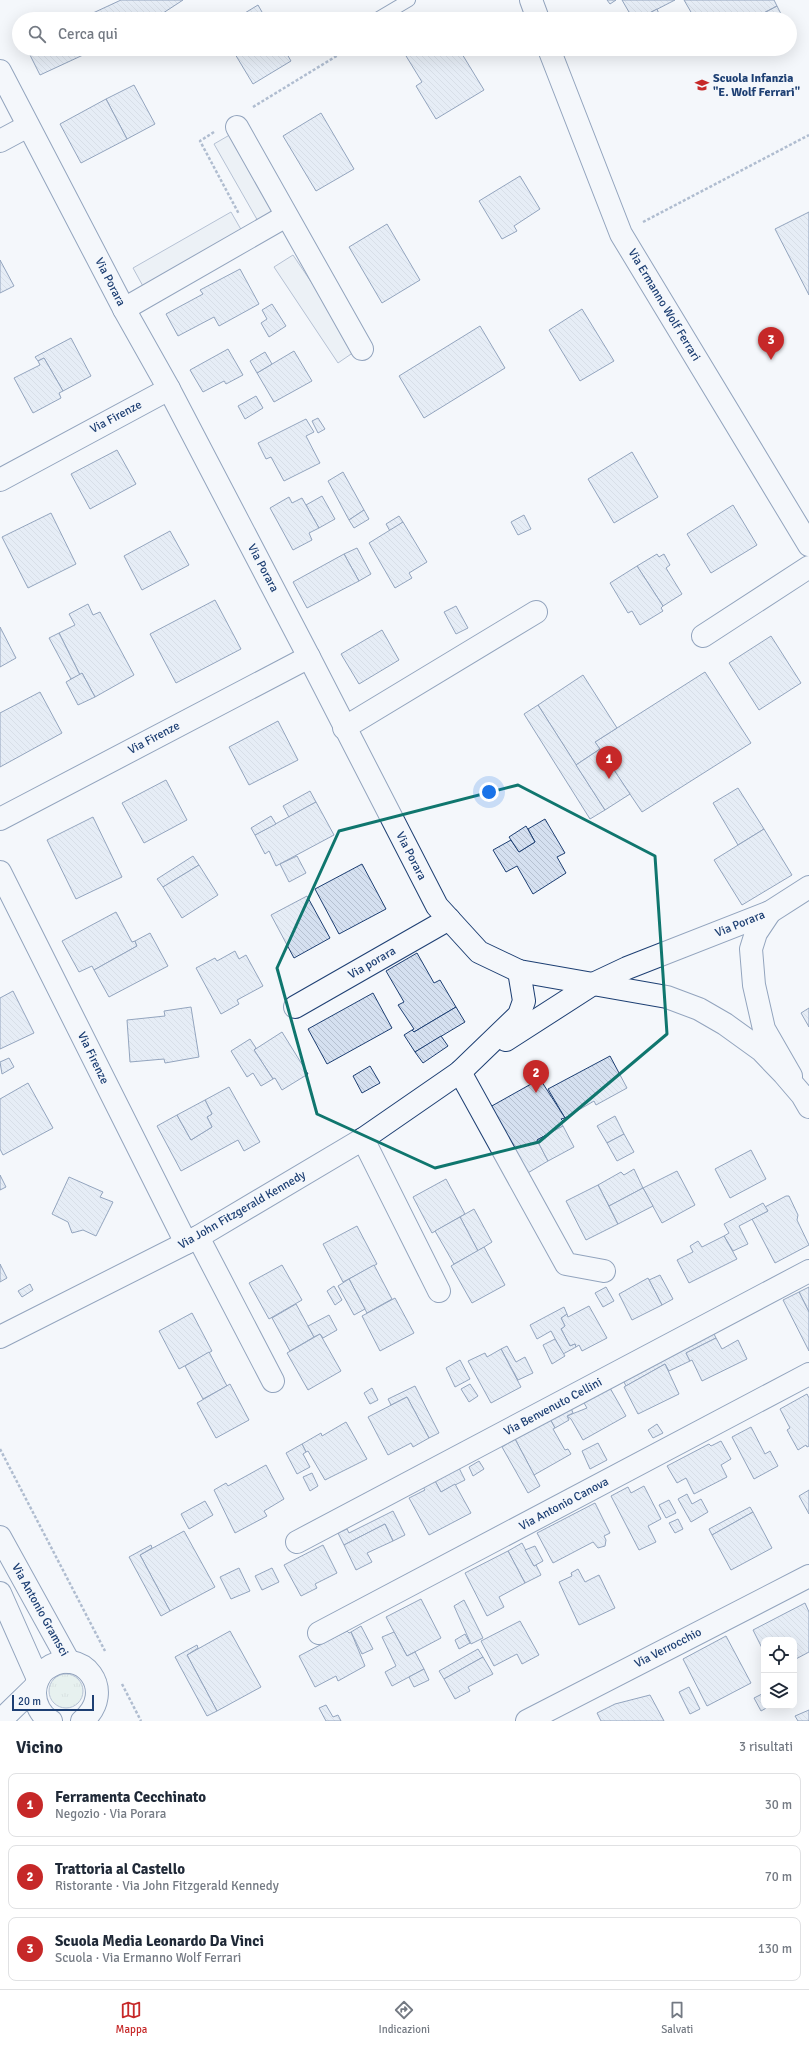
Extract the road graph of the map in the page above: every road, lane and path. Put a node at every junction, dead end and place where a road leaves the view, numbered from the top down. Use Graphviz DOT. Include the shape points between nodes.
graph roads {
  1 [pos="409,0"];
  2 [pos="530,0"];
  3 [pos="389,12"];
  4 [pos="535,12"];
  5 [pos="553,56"];
  6 [pos="0,71"];
  7 [pos="28,126"];
  8 [pos="237,127"];
  9 [pos="809,134"];
  10 [pos="0,141"];
  11 [pos="286,216"];
  12 [pos="621,234"];
  13 [pos="124,309"];
  14 [pos="362,349"];
  15 [pos="169,389"];
  16 [pos="0,480"];
  17 [pos="809,545"];
  18 [pos="809,566"];
  19 [pos="536,612"];
  20 [pos="703,636"];
  21 [pos="309,657"];
  22 [pos="344,728"];
  23 [pos="0,819"];
  24 [pos="0,872"];
  25 [pos="809,887"];
  26 [pos="770,912"];
  27 [pos="449,919"];
  28 [pos="519,971"];
  29 [pos="593,984"];
  30 [pos="295,1006"];
  31 [pos="465,1066"];
  32 [pos="806,1101"];
  33 [pos="363,1139"];
  34 [pos="192,1240"];
  35 [pos="604,1271"];
  36 [pos="809,1271"];
  37 [pos="439,1291"];
  38 [pos="0,1337"];
  39 [pos="809,1374"];
  40 [pos="273,1381"];
  41 [pos="0,1448"];
  42 [pos="0,1537"];
  43 [pos="297,1542"];
  44 [pos="809,1576"];
  45 [pos="0,1593"];
  46 [pos="319,1633"];
  47 [pos="109,1658"];
  48 [pos="69,1662"];
  49 [pos="120,1679"];
  50 [pos="36,1683"];
  51 [pos="92,1716"];
  52 [pos="45,1720"];
  53 [pos="0,1721"];
  54 [pos="142,1721"];
  55 [pos="527,1721"];
  1 -- 3 [label="lane"];
  2 -- 4 [label="street"];
  5 -- 12 [label="street, Via Ermanno Wolf Ferrari"];
  6 -- 7 [label="street, Via Porara"];
  7 -- 10 [label="street"];
  7 -- 13 [label="street, Via Porara"];
  8 -- 11 [label="street"];
  9 -- 12 [label="path"];
  11 -- 13 [label="street"];
  11 -- 14 [label="street"];
  12 -- 17 [label="street, Via Ermanno Wolf Ferrari"];
  13 -- 15 [label="street, Via Porara"];
  15 -- 16 [label="street, Via Firenze"];
  15 -- 21 [label="street, Via Porara"];
  18 -- 20 [label="street"];
  19 -- 22 [label="street"];
  21 -- 22 [label="street, Via Porara"];
  21 -- 23 [label="street, Via Firenze"];
  22 -- 27 [label="street, Via Porara" via="437,906"];
  24 -- 34 [label="street, Via Firenze"];
  25 -- 26 [label="street"];
  26 -- 29 [label="street, Via Porara" via="627,968"];
  26 -- 32 [label="street, Via Porara" via="756,933 751,949 754,985 764,1029"];
  27 -- 28 [label="street, Via Porara" via="479,952"];
  27 -- 30 [label="street, Via porara"];
  28 -- 29 [label="street, Via Porara"];
  28 -- 31 [label="street, Via John Fitzgerald Kennedy" via="524,1001 519,1015"];
  29 -- 31 [label="street, Via John Fitzgerald Kennedy"];
  29 -- 32 [label="street, Via Porara" via="667,997 699,1009 738,1032 761,1050"];
  31 -- 33 [label="street, Via John Fitzgerald Kennedy"];
  31 -- 35 [label="street" via="566,1264"];
  33 -- 34 [label="street, Via John Fitzgerald Kennedy"];
  33 -- 37 [label="street"];
  34 -- 38 [label="street, Via John Fitzgerald Kennedy"];
  34 -- 40 [label="street, Via Firenze"];
  36 -- 43 [label="street, Via Benvenuto Cellini"];
  39 -- 46 [label="street, Via Antonio Canova"];
  41 -- 47 [label="path"];
  42 -- 48 [label="street, Via Antonio Gramsci"];
  44 -- 55 [label="street, Via Verrocchio"];
  45 -- 50 [label="street"];
  48 -- 50 [label="street" via="51,1666"];
  48 -- 51 [label="street" via="79,1664 94,1678 98,1698"];
  49 -- 54 [label="path"];
  50 -- 52 [label="street" via="37,1706"];
  50 -- 53 [label="street"];
}
